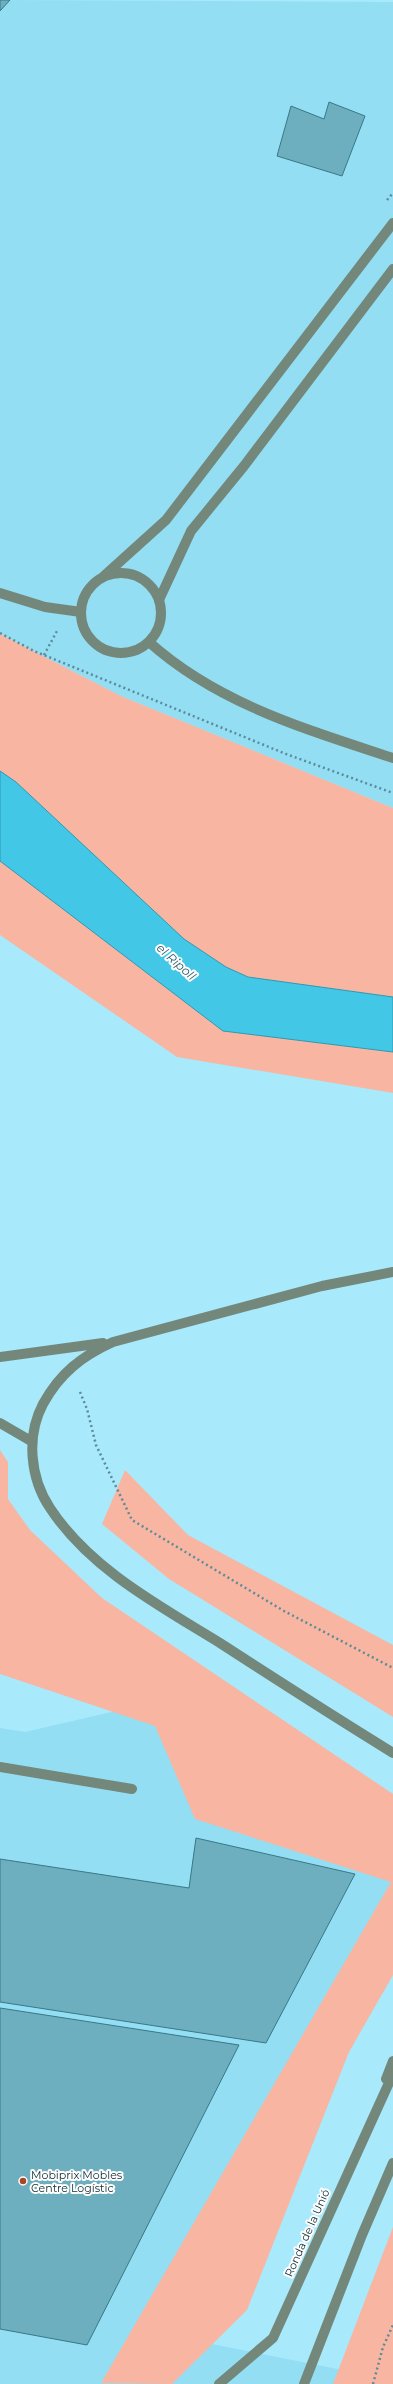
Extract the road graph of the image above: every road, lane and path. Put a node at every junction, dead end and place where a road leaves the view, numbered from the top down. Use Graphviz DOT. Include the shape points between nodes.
graph roads {
  1 [pos="393,223"];
  2 [pos="393,269"];
  3 [pos="104,576"];
  4 [pos="0,593"];
  5 [pos="159,600"];
  6 [pos="82,612"];
  7 [pos="0,633"];
  8 [pos="149,642"];
  9 [pos="393,758"];
  10 [pos="393,793"];
  11 [pos="393,1272"];
  12 [pos="113,1342"];
  13 [pos="0,1357"];
  14 [pos="70,1368"];
  15 [pos="0,1423"];
  16 [pos="31,1441"];
  17 [pos="393,1668"];
  18 [pos="393,1753"];
  19 [pos="0,1767"];
  20 [pos="132,1789"];
  21 [pos="393,2061"];
  22 [pos="393,2074"];
  23 [pos="367,2128"];
  24 [pos="393,2162"];
  25 [pos="393,2325"];
  26 [pos="219,2384"];
  27 [pos="304,2384"];
  28 [pos="373,2384"];
  1 -- 3 [label="street" via="166,520"];
  2 -- 5 [label="street" via="244,466 191,531"];
  3 -- 5 [label="street" via="117,573 131,574 143,579 153,588"];
  3 -- 6 [label="street" via="88,590 83,600"];
  4 -- 6 [label="street" via="45,607"];
  5 -- 8 [label="street" via="160,622"];
  6 -- 8 [label="street" via="88,637 110,652 138,650"];
  7 -- 10 [label="path" via="34,651 278,751"];
  8 -- 9 [label="street" via="172,662 199,680 238,701 288,723"];
  11 -- 12 [label="street" via="322,1286"];
  12 -- 13 [label="street"];
  12 -- 14 [label="street" via="88,1353"];
  14 -- 16 [label="street" via="48,1396 36,1417"];
  14 -- 17 [label="path" via="87,1409 96,1445 132,1520 284,1611"];
  15 -- 16 [label="street"];
  16 -- 18 [label="street" via="39,1486 49,1508 88,1551 148,1598"];
  19 -- 20 [label="street"];
  21 -- 23 [label="street"];
  22 -- 23 [label="street, Ronda de la Unió"];
  23 -- 26 [label="street, Ronda de la Unió" via="273,2338"];
  24 -- 27 [label="street"];
  25 -- 28 [label="path" via="383,2347"];
}
